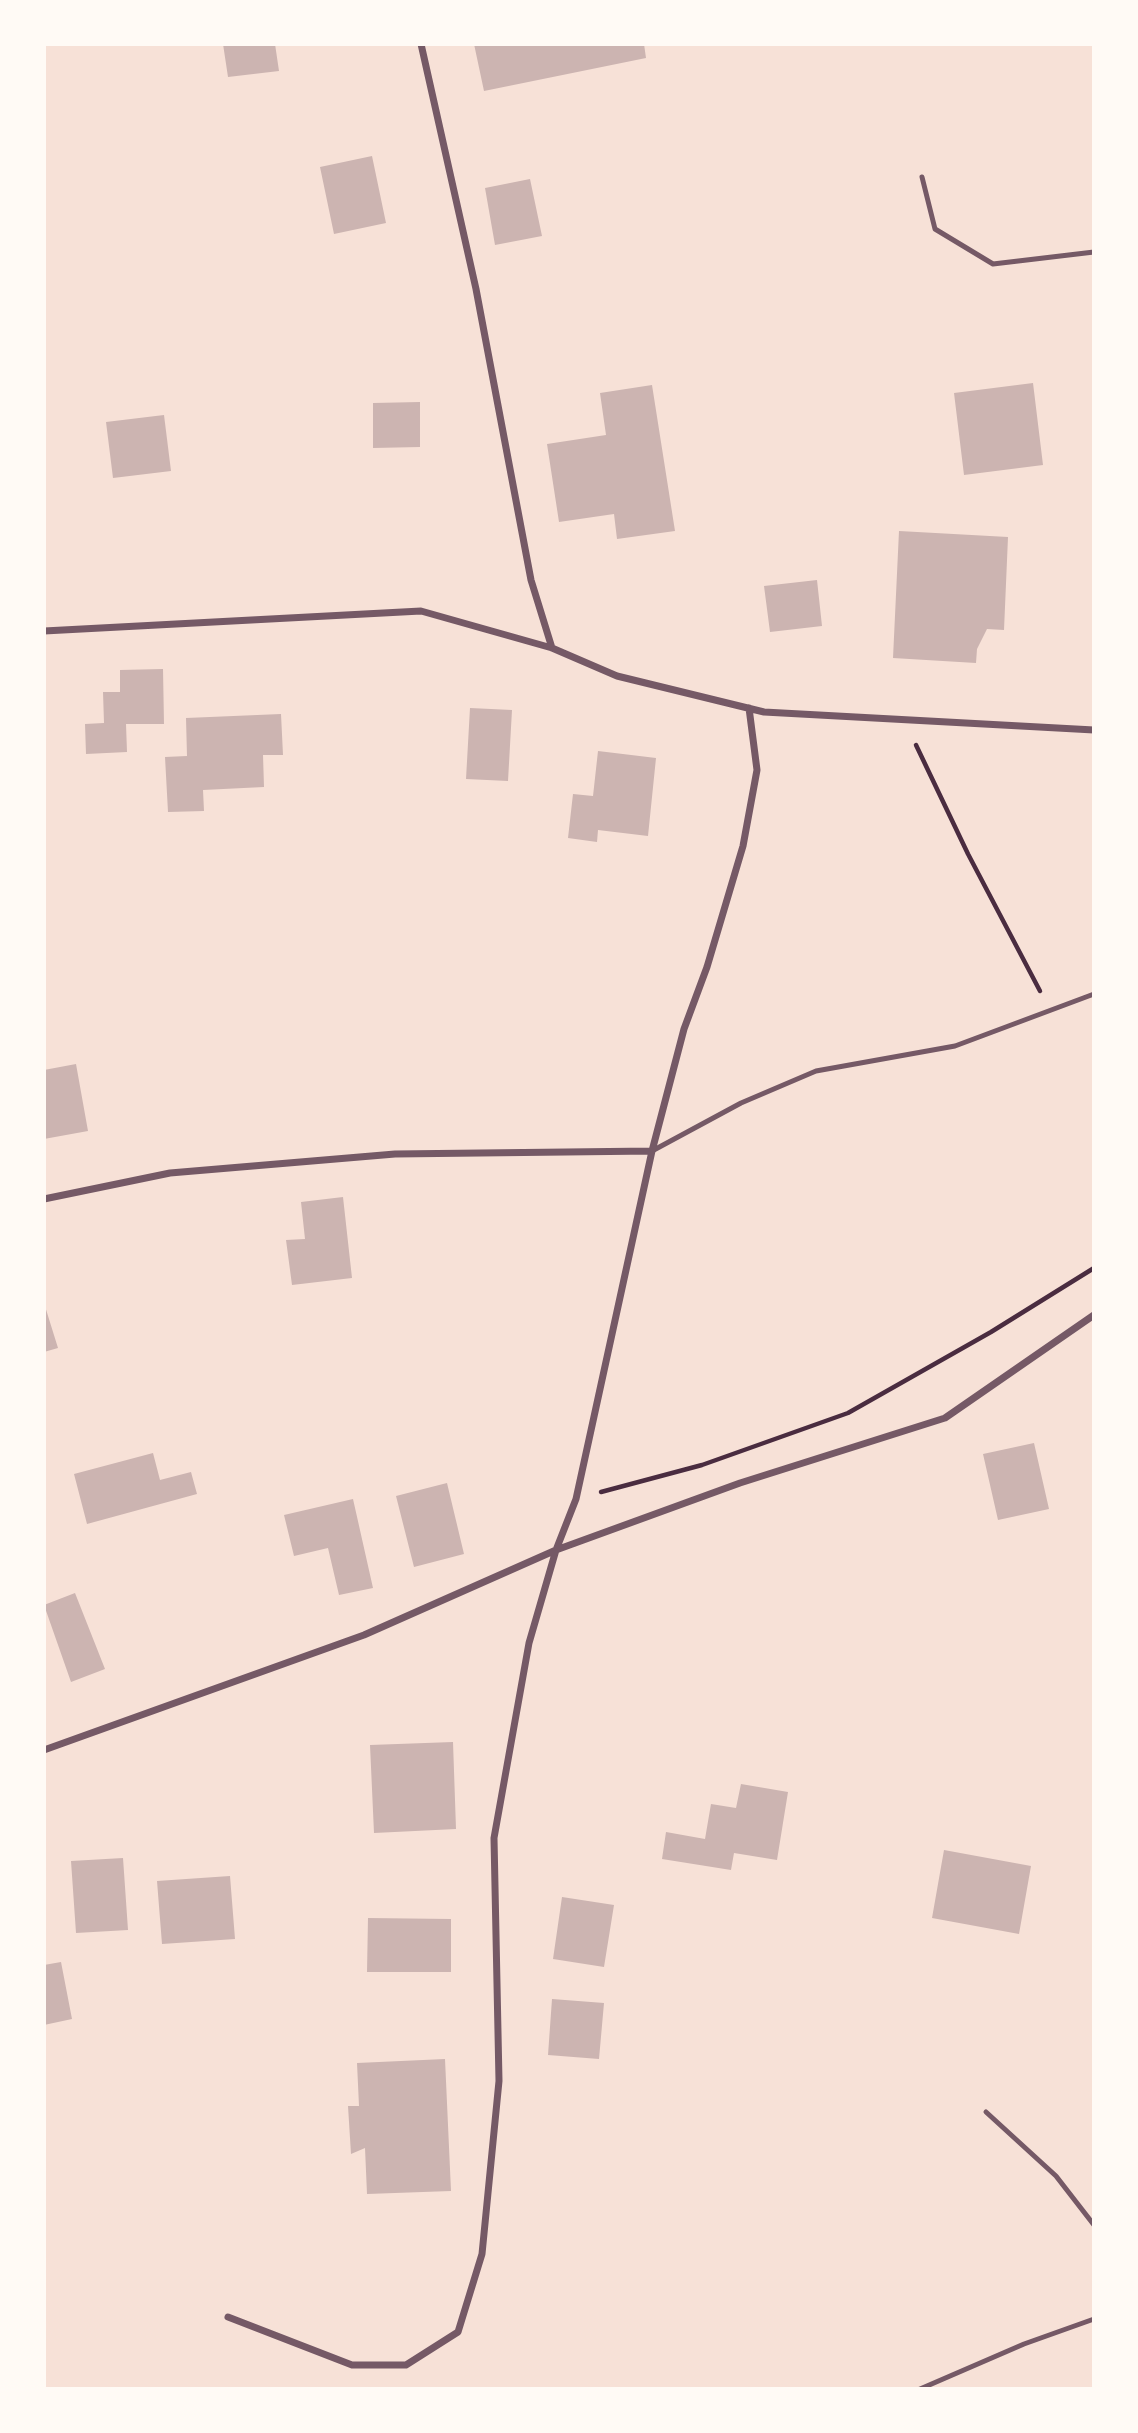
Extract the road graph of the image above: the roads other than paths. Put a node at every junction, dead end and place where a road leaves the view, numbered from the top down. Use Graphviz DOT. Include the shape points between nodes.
graph roads {
  1 [pos="421,44"];
  2 [pos="922,177"];
  3 [pos="1094,251"];
  4 [pos="44,631"];
  5 [pos="552,648"];
  6 [pos="750,708"];
  7 [pos="1094,730"];
  8 [pos="1094,994"];
  9 [pos="652,1151"];
  10 [pos="44,1199"];
  11 [pos="1094,1315"];
  12 [pos="556,1550"];
  13 [pos="44,1750"];
  14 [pos="986,2112"];
  15 [pos="1094,2225"];
  16 [pos="228,2317"];
  17 [pos="1094,2319"];
  18 [pos="920,2389"];
  1 -- 5 [label="street" via="476,289 531,580"];
  2 -- 3 [label="lane" via="935,229 993,264"];
  4 -- 5 [label="street" via="421,611"];
  5 -- 6 [label="street" via="617,676"];
  6 -- 7 [label="street"];
  6 -- 9 [label="street" via="757,770 743,846 684,1028"];
  8 -- 9 [label="lane" via="956,1046 816,1071 741,1103"];
  9 -- 10 [label="street" via="382,1155 170,1173"];
  9 -- 12 [label="street" via="576,1499"];
  11 -- 12 [label="street" via="945,1418 740,1483"];
  12 -- 13 [label="street" via="364,1634"];
  12 -- 16 [label="street" via="529,1643 494,1838 499,2081 482,2254 458,2332 406,2365 352,2365"];
  14 -- 15 [label="lane" via="1056,2176"];
  17 -- 18 [label="lane"];
}
